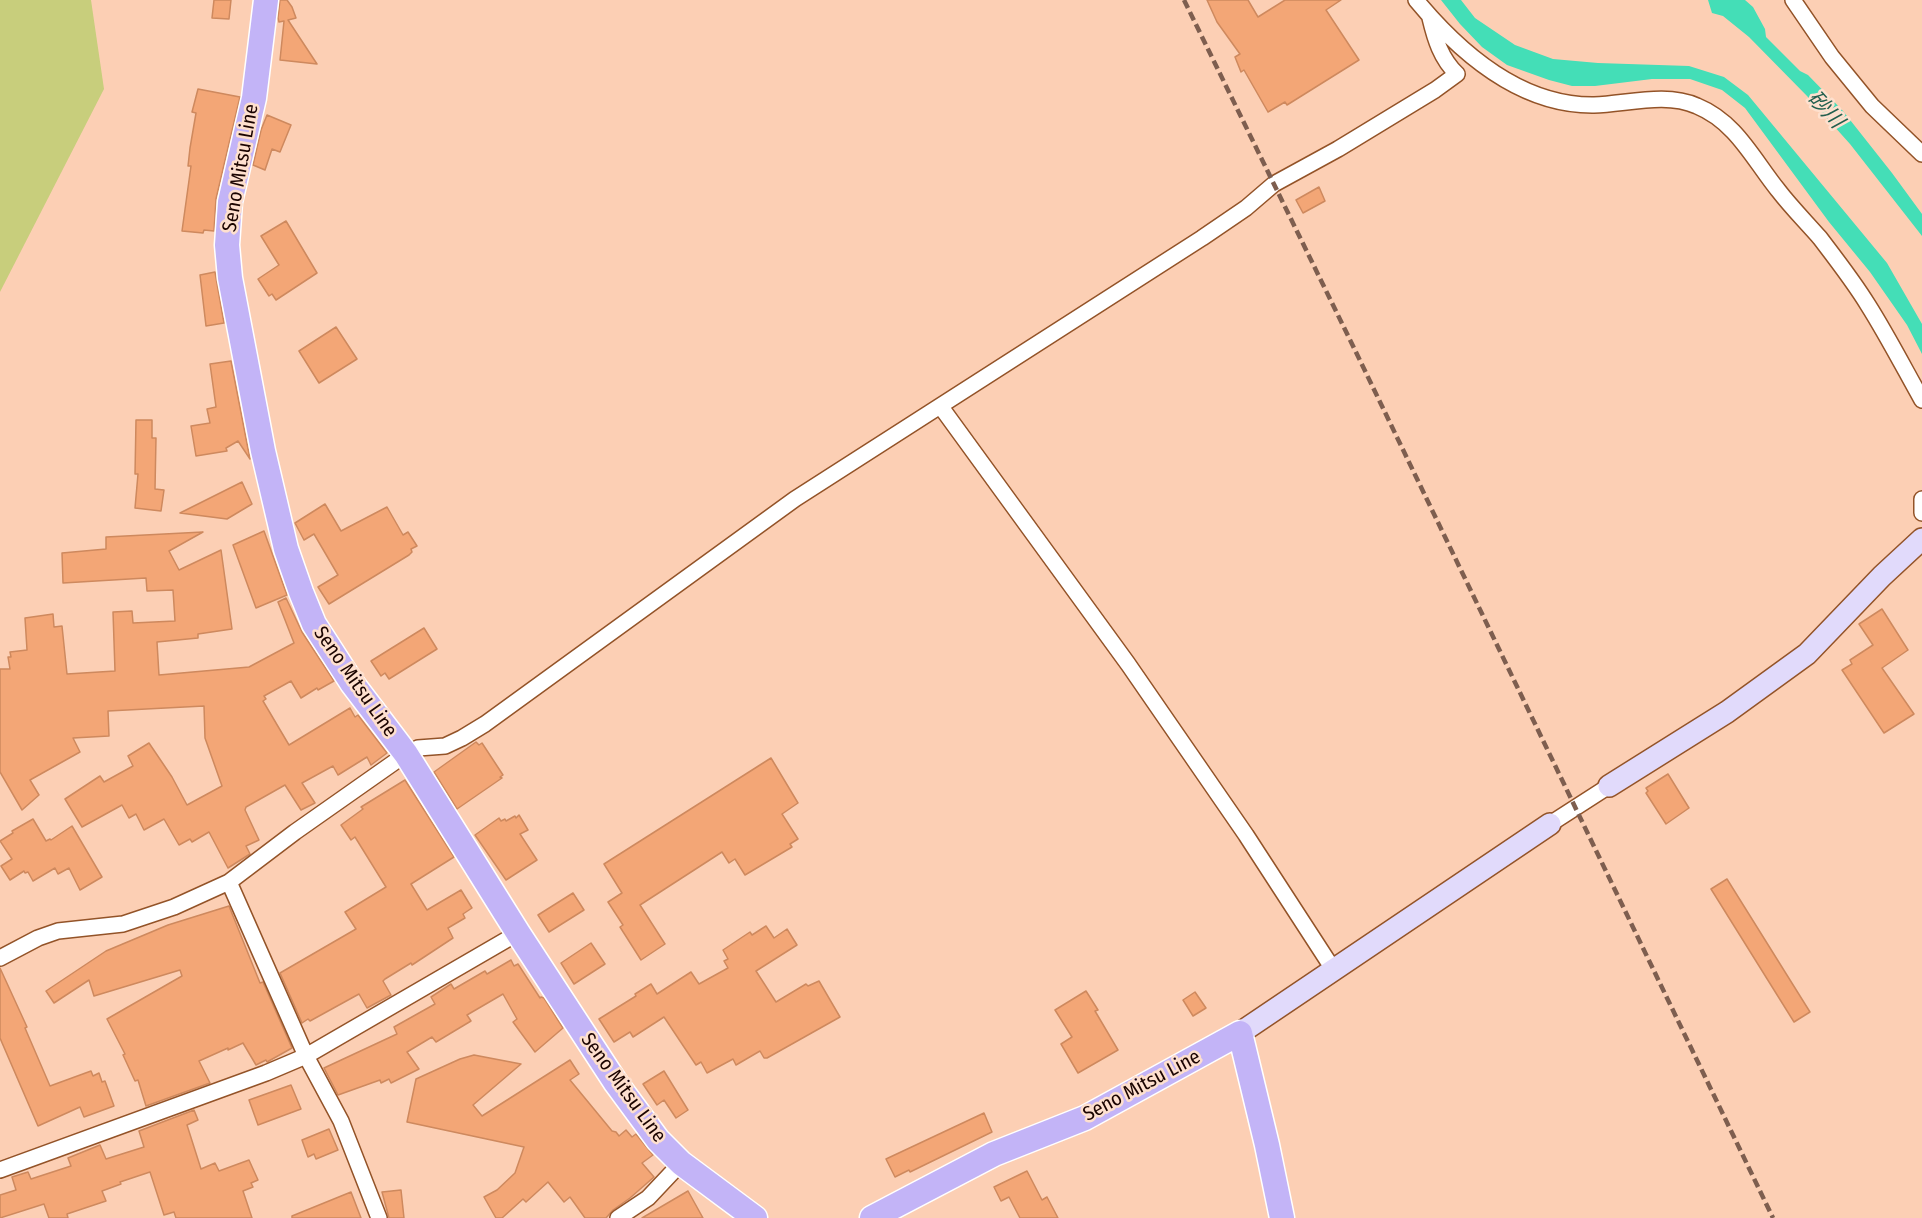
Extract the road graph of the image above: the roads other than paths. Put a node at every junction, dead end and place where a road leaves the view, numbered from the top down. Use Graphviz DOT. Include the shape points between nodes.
graph roads {
  1 [pos="266,0"];
  2 [pos="1416,0"];
  3 [pos="1793,0"];
  4 [pos="1430,18"];
  5 [pos="1922,154"];
  6 [pos="1922,400"];
  7 [pos="940,407"];
  8 [pos="1922,499"];
  9 [pos="1922,513"];
  10 [pos="1922,539"];
  11 [pos="406,754"];
  12 [pos="1609,786"];
  13 [pos="1550,824"];
  14 [pos="229,882"];
  15 [pos="518,933"];
  16 [pos="0,958"];
  17 [pos="1333,969"];
  18 [pos="1240,1033"];
  19 [pos="306,1056"];
  20 [pos="681,1163"];
  21 [pos="0,1170"];
  22 [pos="379,1218"];
  23 [pos="618,1218"];
  24 [pos="755,1218"];
  25 [pos="872,1218"];
  26 [pos="1282,1218"];
  1 -- 11 [label="main road, Seno Mitsu Line" via="254,98 230,202 230,278 263,451 286,549 301,592 314,624 352,683"];
  2 -- 4 [label="street"];
  3 -- 5 [label="street" via="1872,106"];
  4 -- 6 [label="street" via="1483,66 1535,94 1593,105 1672,100 1697,106 1721,120 1740,138 1867,304"];
  4 -- 7 [label="street" via="1441,52 1457,74 1274,184 1202,238"];
  7 -- 11 [label="street" via="795,499 485,724 445,746 418,748"];
  7 -- 17 [label="street" via="1128,664 1246,834"];
  8 -- 9 [label="street"];
  10 -- 12 [label="street" via="1807,654 1727,712"];
  11 -- 14 [label="street"];
  11 -- 15 [label="main road, Seno Mitsu Line"];
  12 -- 13 [label="street"];
  13 -- 17 [label="street"];
  14 -- 16 [label="street" via="123,924 58,931"];
  14 -- 19 [label="street"];
  15 -- 19 [label="street"];
  15 -- 20 [label="main road, Seno Mitsu Line" via="616,1083 658,1140"];
  17 -- 18 [label="street"];
  18 -- 25 [label="main road, Seno Mitsu Line" via="1085,1118 994,1154"];
  18 -- 26 [label="main road"];
  19 -- 21 [label="street"];
  19 -- 22 [label="street" via="341,1121"];
  20 -- 23 [label="street" via="648,1198"];
  20 -- 24 [label="main road, Seno Mitsu Line"];
}
